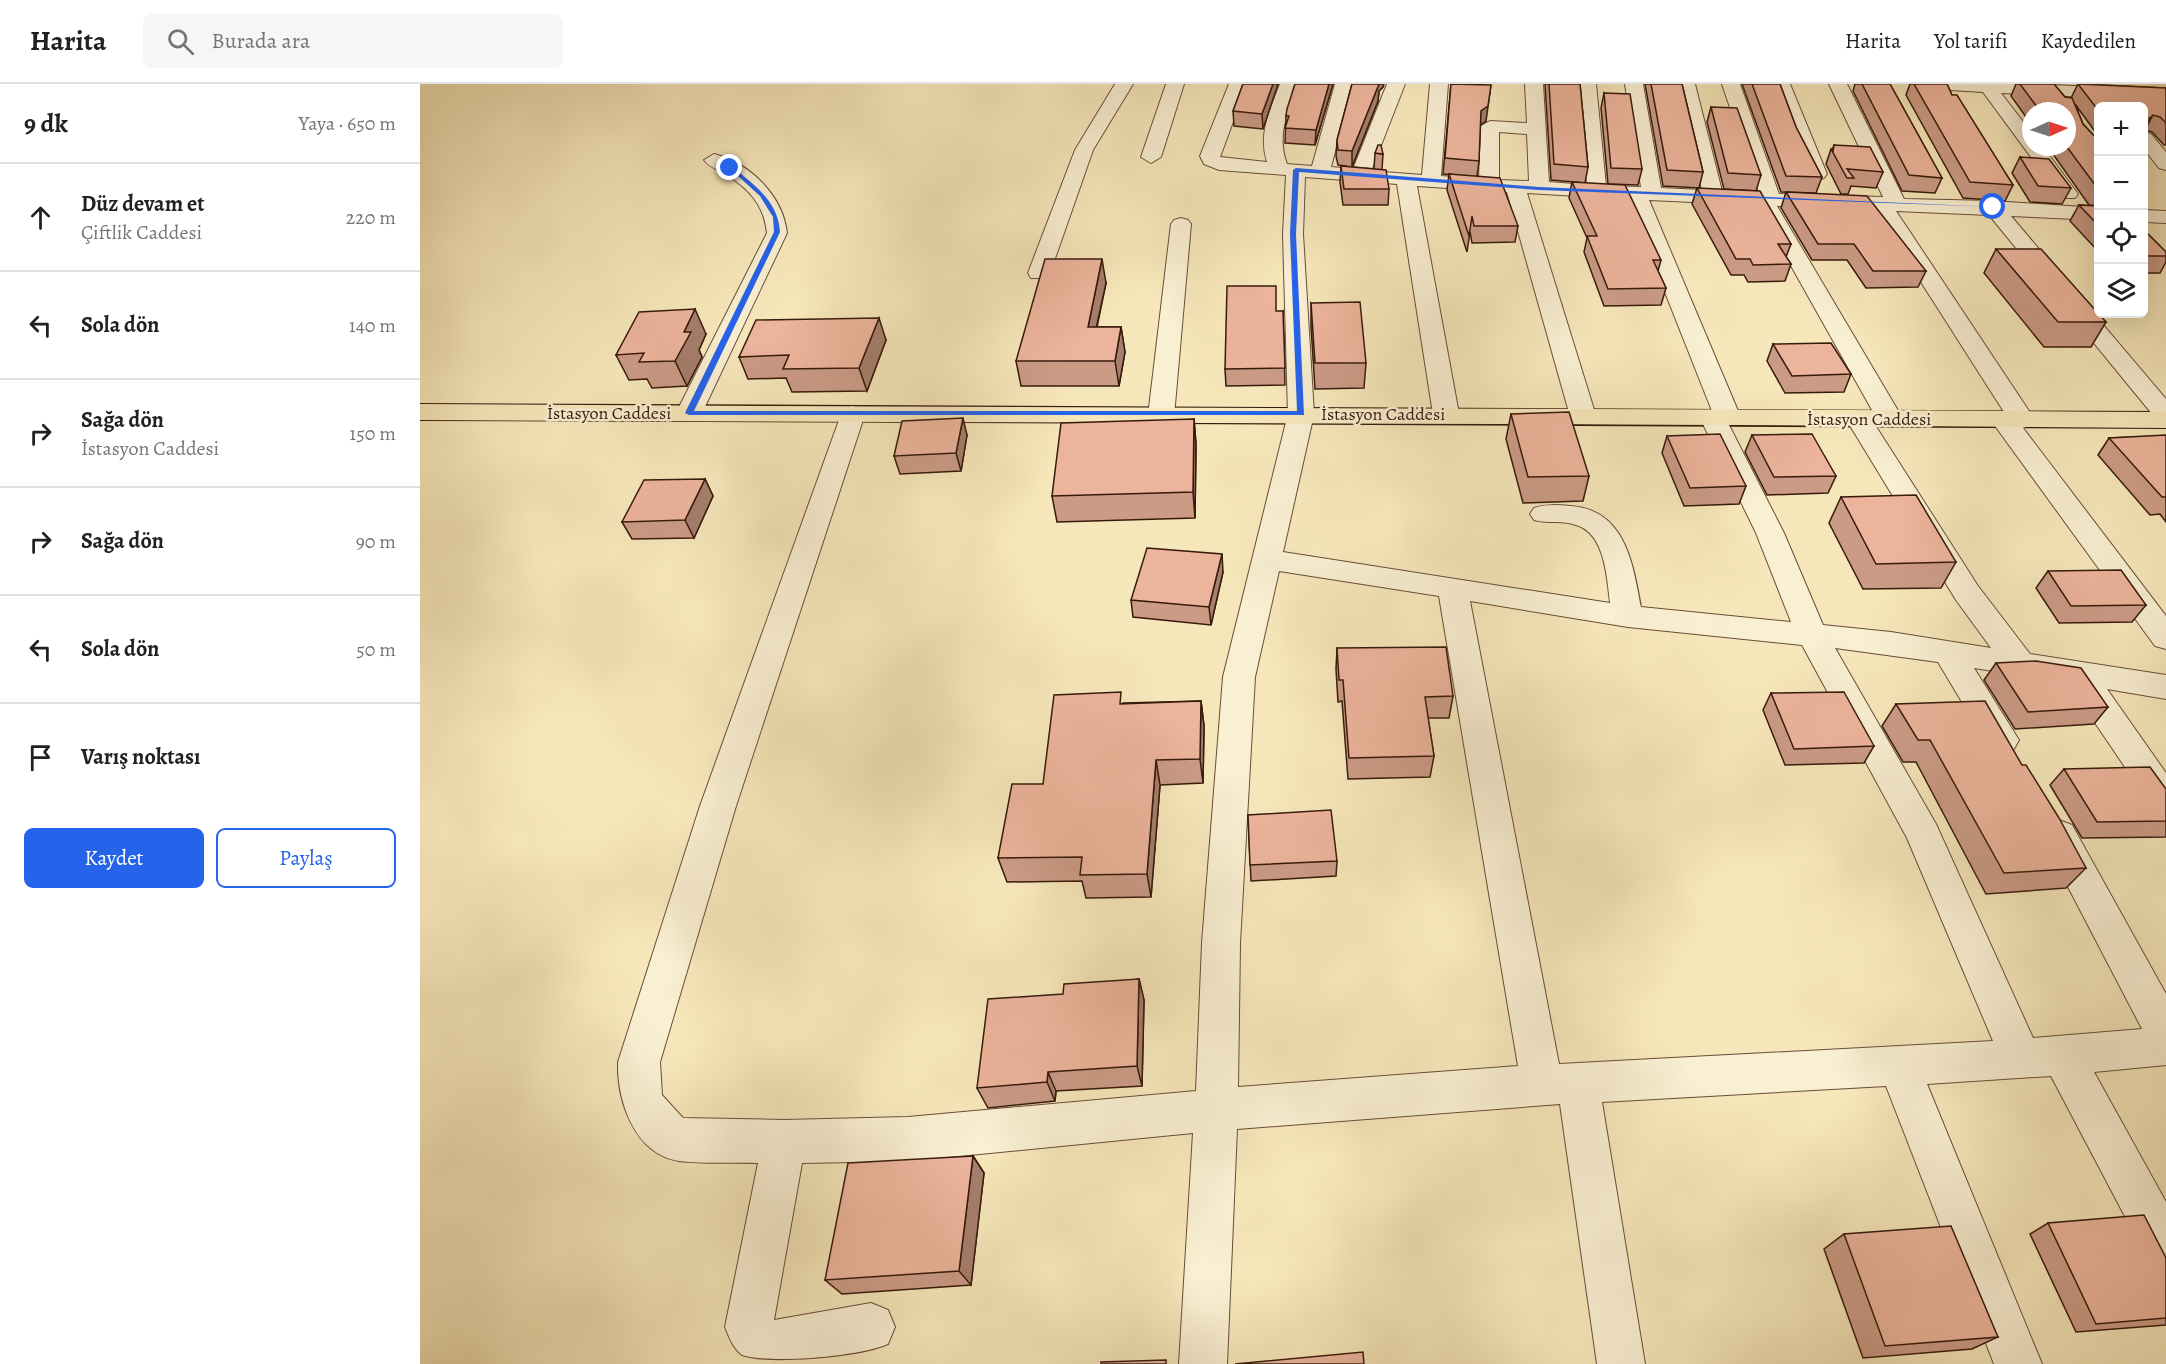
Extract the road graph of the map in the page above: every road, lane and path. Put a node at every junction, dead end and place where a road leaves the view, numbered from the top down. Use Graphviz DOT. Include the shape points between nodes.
graph roads {
  1 [pos="1124,84"];
  2 [pos="1175,84"];
  3 [pos="1238,84"];
  4 [pos="1289,84"];
  5 [pos="1344,84"];
  6 [pos="1395,84"];
  7 [pos="1439,84"];
  8 [pos="1534,84"];
  9 [pos="1587,84"];
  10 [pos="1634,84"];
  11 [pos="1686,84"];
  12 [pos="1731,84"];
  13 [pos="1781,84"];
  14 [pos="1838,84"];
  15 [pos="1934,84"];
  16 [pos="1947,85"];
  17 [pos="1999,86"];
  18 [pos="2052,90"];
  19 [pos="2106,95"];
  20 [pos="2166,96"];
  21 [pos="2061,102"];
  22 [pos="1959,104"];
  23 [pos="2022,128"];
  24 [pos="1536,129"];
  25 [pos="2148,143"];
  26 [pos="2041,156"];
  27 [pos="1151,157"];
  28 [pos="714,160"];
  29 [pos="2166,164"];
  30 [pos="1288,169"];
  31 [pos="1320,171"];
  32 [pos="1360,175"];
  33 [pos="1406,178"];
  34 [pos="1431,180"];
  35 [pos="1943,184"];
  36 [pos="1489,185"];
  37 [pos="1515,187"];
  38 [pos="1539,188"];
  39 [pos="2010,190"];
  40 [pos="1597,191"];
  41 [pos="1644,193"];
  42 [pos="1714,197"];
  43 [pos="1768,200"];
  44 [pos="1833,201"];
  45 [pos="1888,203"];
  46 [pos="1954,205"];
  47 [pos="1993,207"];
  48 [pos="2022,209"];
  49 [pos="2090,213"];
  50 [pos="1180,224"];
  51 [pos="1039,273"];
  52 [pos="420,412"];
  53 [pos="689,413"];
  54 [pos="852,414"];
  55 [pos="1301,414"];
  56 [pos="1446,414"];
  57 [pos="1161,416"];
  58 [pos="1583,416"];
  59 [pos="1720,418"];
  60 [pos="2160,418"];
  61 [pos="1858,419"];
  62 [pos="1890,419"];
  63 [pos="2012,419"];
  64 [pos="2166,440"];
  65 [pos="1544,513"];
  66 [pos="1267,559"];
  67 [pos="1452,587"];
  68 [pos="1629,616"];
  69 [pos="1812,635"];
  70 [pos="2166,638"];
  71 [pos="1948,651"];
  72 [pos="2019,662"];
  73 [pos="2078,672"];
  74 [pos="2166,687"];
  75 [pos="2020,769"];
  76 [pos="2166,800"];
  77 [pos="2043,808"];
  78 [pos="2166,1033"];
  79 [pos="2166,1046"];
  80 [pos="2041,1057"];
  81 [pos="1899,1065"];
  82 [pos="1560,1084"];
  83 [pos="1216,1110"];
  84 [pos="784,1142"];
  85 [pos="2166,1248"];
  86 [pos="871,1327"];
  87 [pos="1203,1364"];
  88 [pos="1621,1364"];
  89 [pos="2018,1364"];
  1 -- 51 [label="street" via="1084,150"];
  2 -- 27 [label="street"];
  3 -- 30 [label="street" via="1211,160"];
  4 -- 30 [label="street" via="1271,137 1273,153"];
  5 -- 31 [label="street"];
  6 -- 32 [label="street"];
  7 -- 34 [label="street"];
  8 -- 24 [label="street"];
  9 -- 40 [label="street"];
  10 -- 41 [label="street"];
  11 -- 42 [label="street"];
  12 -- 43 [label="street"];
  13 -- 44 [label="street" via="1802,142"];
  14 -- 45 [label="street"];
  15 -- 16 [label="street"];
  16 -- 17 [label="street"];
  16 -- 22 [label="street"];
  17 -- 18 [label="street"];
  17 -- 23 [label="street"];
  18 -- 19 [label="street"];
  18 -- 21 [label="street"];
  19 -- 20 [label="street"];
  24 -- 36 [label="street" via="1490,126"];
  24 -- 38 [label="street"];
  25 -- 29 [label="street"];
  26 -- 49 [label="street"];
  28 -- 53 [label="street" via="745,178 763,195 776,217 777,232"];
  30 -- 31 [label="street"];
  30 -- 55 [label="street"];
  31 -- 32 [label="street"];
  32 -- 33 [label="street"];
  33 -- 34 [label="street"];
  33 -- 56 [label="street"];
  34 -- 36 [label="street"];
  35 -- 46 [label="street"];
  36 -- 37 [label="street"];
  37 -- 38 [label="street"];
  37 -- 58 [label="street"];
  38 -- 40 [label="street"];
  39 -- 48 [label="street"];
  40 -- 41 [label="street"];
  41 -- 42 [label="street"];
  41 -- 59 [label="street"];
  42 -- 43 [label="street"];
  43 -- 44 [label="street"];
  43 -- 62 [label="street"];
  44 -- 45 [label="street"];
  45 -- 46 [label="street"];
  45 -- 63 [label="street"];
  46 -- 47 [label="street"];
  47 -- 48 [label="street"];
  47 -- 60 [label="street"];
  48 -- 49 [label="street"];
  50 -- 57 [label="street"];
  52 -- 53 [label="main road, İstasyon Caddesi"];
  53 -- 54 [label="main road, İstasyon Caddesi"];
  54 -- 57 [label="main road, İstasyon Caddesi"];
  54 -- 84 [label="street" via="718,806 639,1062 637,1083 650,1117 677,1139"];
  55 -- 56 [label="main road, İstasyon Caddesi"];
  55 -- 57 [label="main road, İstasyon Caddesi"];
  55 -- 66 [label="street"];
  56 -- 58 [label="main road, İstasyon Caddesi"];
  58 -- 59 [label="main road, İstasyon Caddesi"];
  59 -- 61 [label="main road, İstasyon Caddesi"];
  59 -- 69 [label="street"];
  60 -- 63 [label="main road, İstasyon Caddesi"];
  60 -- 64 [label="street"];
  61 -- 62 [label="main road, İstasyon Caddesi"];
  61 -- 72 [label="street" via="1967,593"];
  62 -- 63 [label="main road, İstasyon Caddesi"];
  63 -- 70 [label="street"];
  65 -- 68 [label="street" via="1581,516 1605,530 1612,541"];
  66 -- 67 [label="street"];
  66 -- 83 [label="street" via="1239,677 1221,943"];
  67 -- 68 [label="street"];
  67 -- 82 [label="street"];
  68 -- 69 [label="street"];
  69 -- 71 [label="street"];
  69 -- 80 [label="street"];
  71 -- 72 [label="street"];
  71 -- 75 [label="street"];
  72 -- 73 [label="street"];
  73 -- 74 [label="street"];
  73 -- 76 [label="street"];
  77 -- 78 [label="street"];
  79 -- 80 [label="street"];
  80 -- 81 [label="street"];
  80 -- 85 [label="street"];
  81 -- 82 [label="street"];
  81 -- 89 [label="street"];
  82 -- 83 [label="street"];
  82 -- 88 [label="street"];
  83 -- 84 [label="street" via="908,1139"];
  83 -- 87 [label="street"];
  84 -- 86 [label="street" via="749,1327 756,1338 777,1344"];
}
